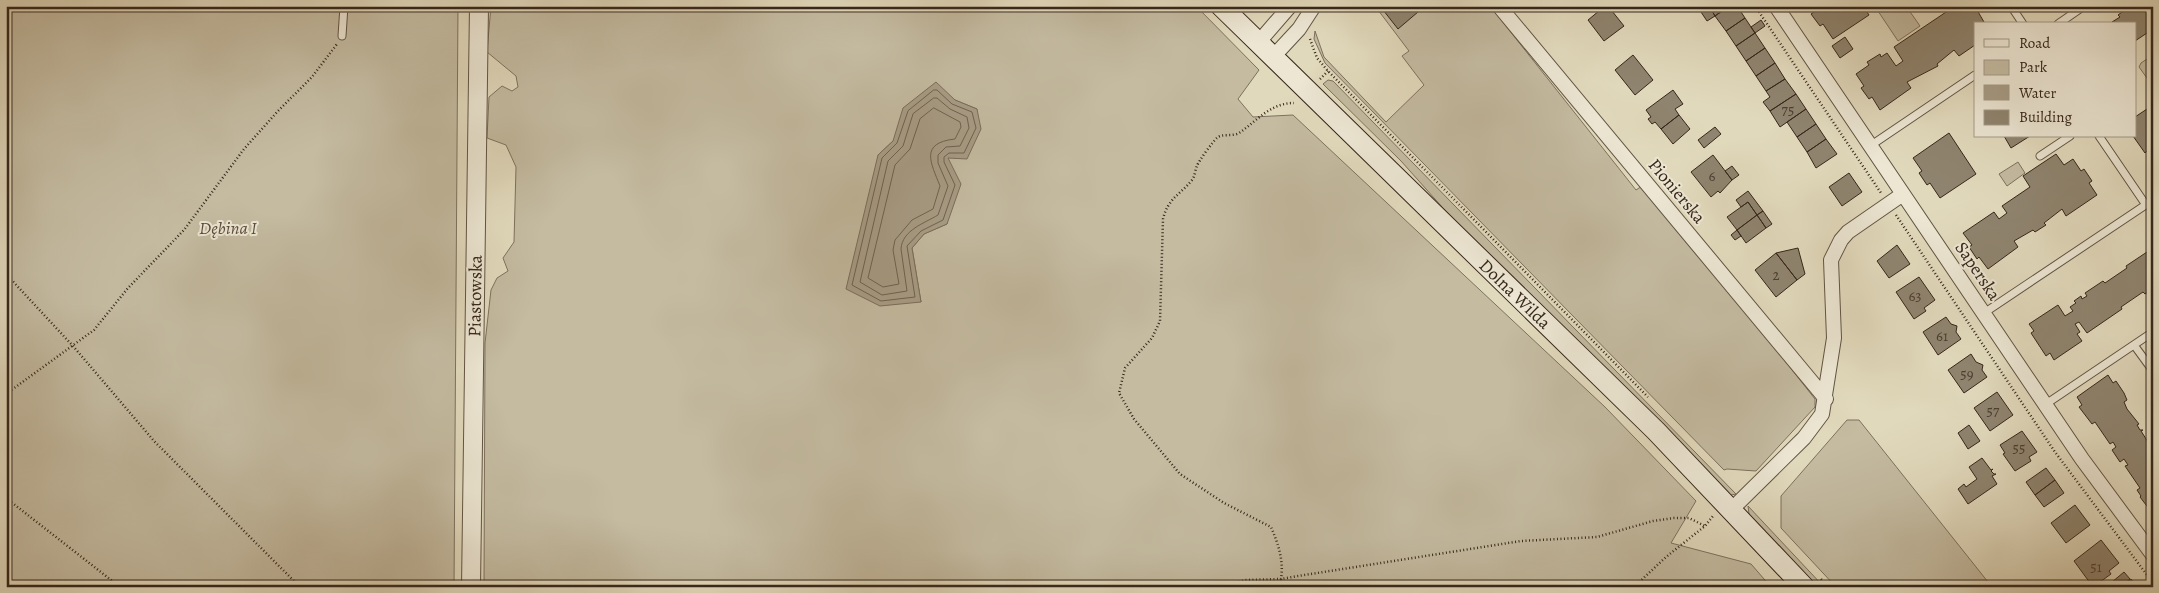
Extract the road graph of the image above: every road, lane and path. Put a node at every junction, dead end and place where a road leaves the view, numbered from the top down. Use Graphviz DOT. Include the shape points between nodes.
graph roads {
  1 [pos="344,6"];
  2 [pos="479,6"];
  3 [pos="1221,6"];
  4 [pos="1290,6"];
  5 [pos="1314,6"];
  6 [pos="1499,6"];
  7 [pos="1755,6"];
  8 [pos="1776,6"];
  9 [pos="2011,6"];
  10 [pos="2084,6"];
  11 [pos="2022,22"];
  12 [pos="2061,22"];
  13 [pos="1299,29"];
  14 [pos="342,36"];
  15 [pos="1258,42"];
  16 [pos="1273,57"];
  17 [pos="1328,71"];
  18 [pos="1974,76"];
  19 [pos="1314,86"];
  20 [pos="2067,138"];
  21 [pos="2100,138"];
  22 [pos="1870,146"];
  23 [pos="2040,156"];
  24 [pos="1902,194"];
  25 [pos="1885,198"];
  26 [pos="2153,200"];
  27 [pos="2146,205"];
  28 [pos="1892,209"];
  29 [pos="6,274"];
  30 [pos="1984,313"];
  31 [pos="2153,332"];
  32 [pos="2134,345"];
  33 [pos="73,346"];
  34 [pos="2153,371"];
  35 [pos="6,394"];
  36 [pos="1826,399"];
  37 [pos="1653,401"];
  38 [pos="2046,404"];
  39 [pos="6,498"];
  40 [pos="1729,506"];
  41 [pos="1705,526"];
  42 [pos="2153,555"];
  43 [pos="1281,579"];
  44 [pos="1810,580"];
  45 [pos="2153,583"];
  46 [pos="120,587"];
  47 [pos="300,587"];
  48 [pos="471,587"];
  49 [pos="1222,587"];
  50 [pos="1282,587"];
  51 [pos="1634,587"];
  52 [pos="1828,587"];
  1 -- 14 [label="lane"];
  2 -- 48 [label="street, Piastowska"];
  3 -- 15 [label="main road, Dolna Wilda"];
  4 -- 15 [label="street"];
  5 -- 13 [label="street"];
  6 -- 36 [label="street, Pionierska"];
  7 -- 25 [label="path"];
  8 -- 22 [label="street, Saperska"];
  9 -- 11 [label="lane"];
  10 -- 12 [label="lane"];
  13 -- 16 [label="street"];
  13 -- 17 [label="path" via="1310,37 1313,50"];
  14 -- 33 [label="path" via="312,77 244,149 184,230 128,288 94,330"];
  15 -- 16 [label="main road, Dolna Wilda"];
  16 -- 19 [label="main road, Dolna Wilda"];
  17 -- 19 [label="path"];
  17 -- 37 [label="path"];
  18 -- 22 [label="lane"];
  19 -- 40 [label="main road, Dolna Wilda"];
  19 -- 43 [label="path" via="1300,96 1297,103 1272,107 1238,133 1216,138 1197,164 1191,181 1166,208 1160,321 1152,338 1126,368 1119,393 1134,419 1180,474 1224,503 1271,527 1280,554"];
  20 -- 23 [label="lane"];
  21 -- 27 [label="lane"];
  22 -- 24 [label="street, Saperska"];
  24 -- 30 [label="street, Saperska"];
  24 -- 36 [label="street" via="1848,232 1831,260 1834,338"];
  26 -- 27 [label="lane"];
  27 -- 30 [label="lane"];
  28 -- 45 [label="path" via="2055,452"];
  29 -- 33 [label="path"];
  30 -- 38 [label="street, Saperska"];
  31 -- 32 [label="lane"];
  32 -- 34 [label="lane"];
  32 -- 38 [label="lane"];
  33 -- 35 [label="path"];
  33 -- 47 [label="path" via="154,441"];
  36 -- 40 [label="street" via="1822,414 1804,438"];
  38 -- 42 [label="street, Saperska"];
  39 -- 46 [label="path"];
  40 -- 41 [label="path"];
  40 -- 44 [label="main road, Dolna Wilda"];
  41 -- 43 [label="path" via="1688,518 1674,518 1597,537 1521,541"];
  41 -- 51 [label="path"];
  43 -- 49 [label="path" via="1245,580"];
  43 -- 50 [label="path"];
  44 -- 52 [label="path"];
}
